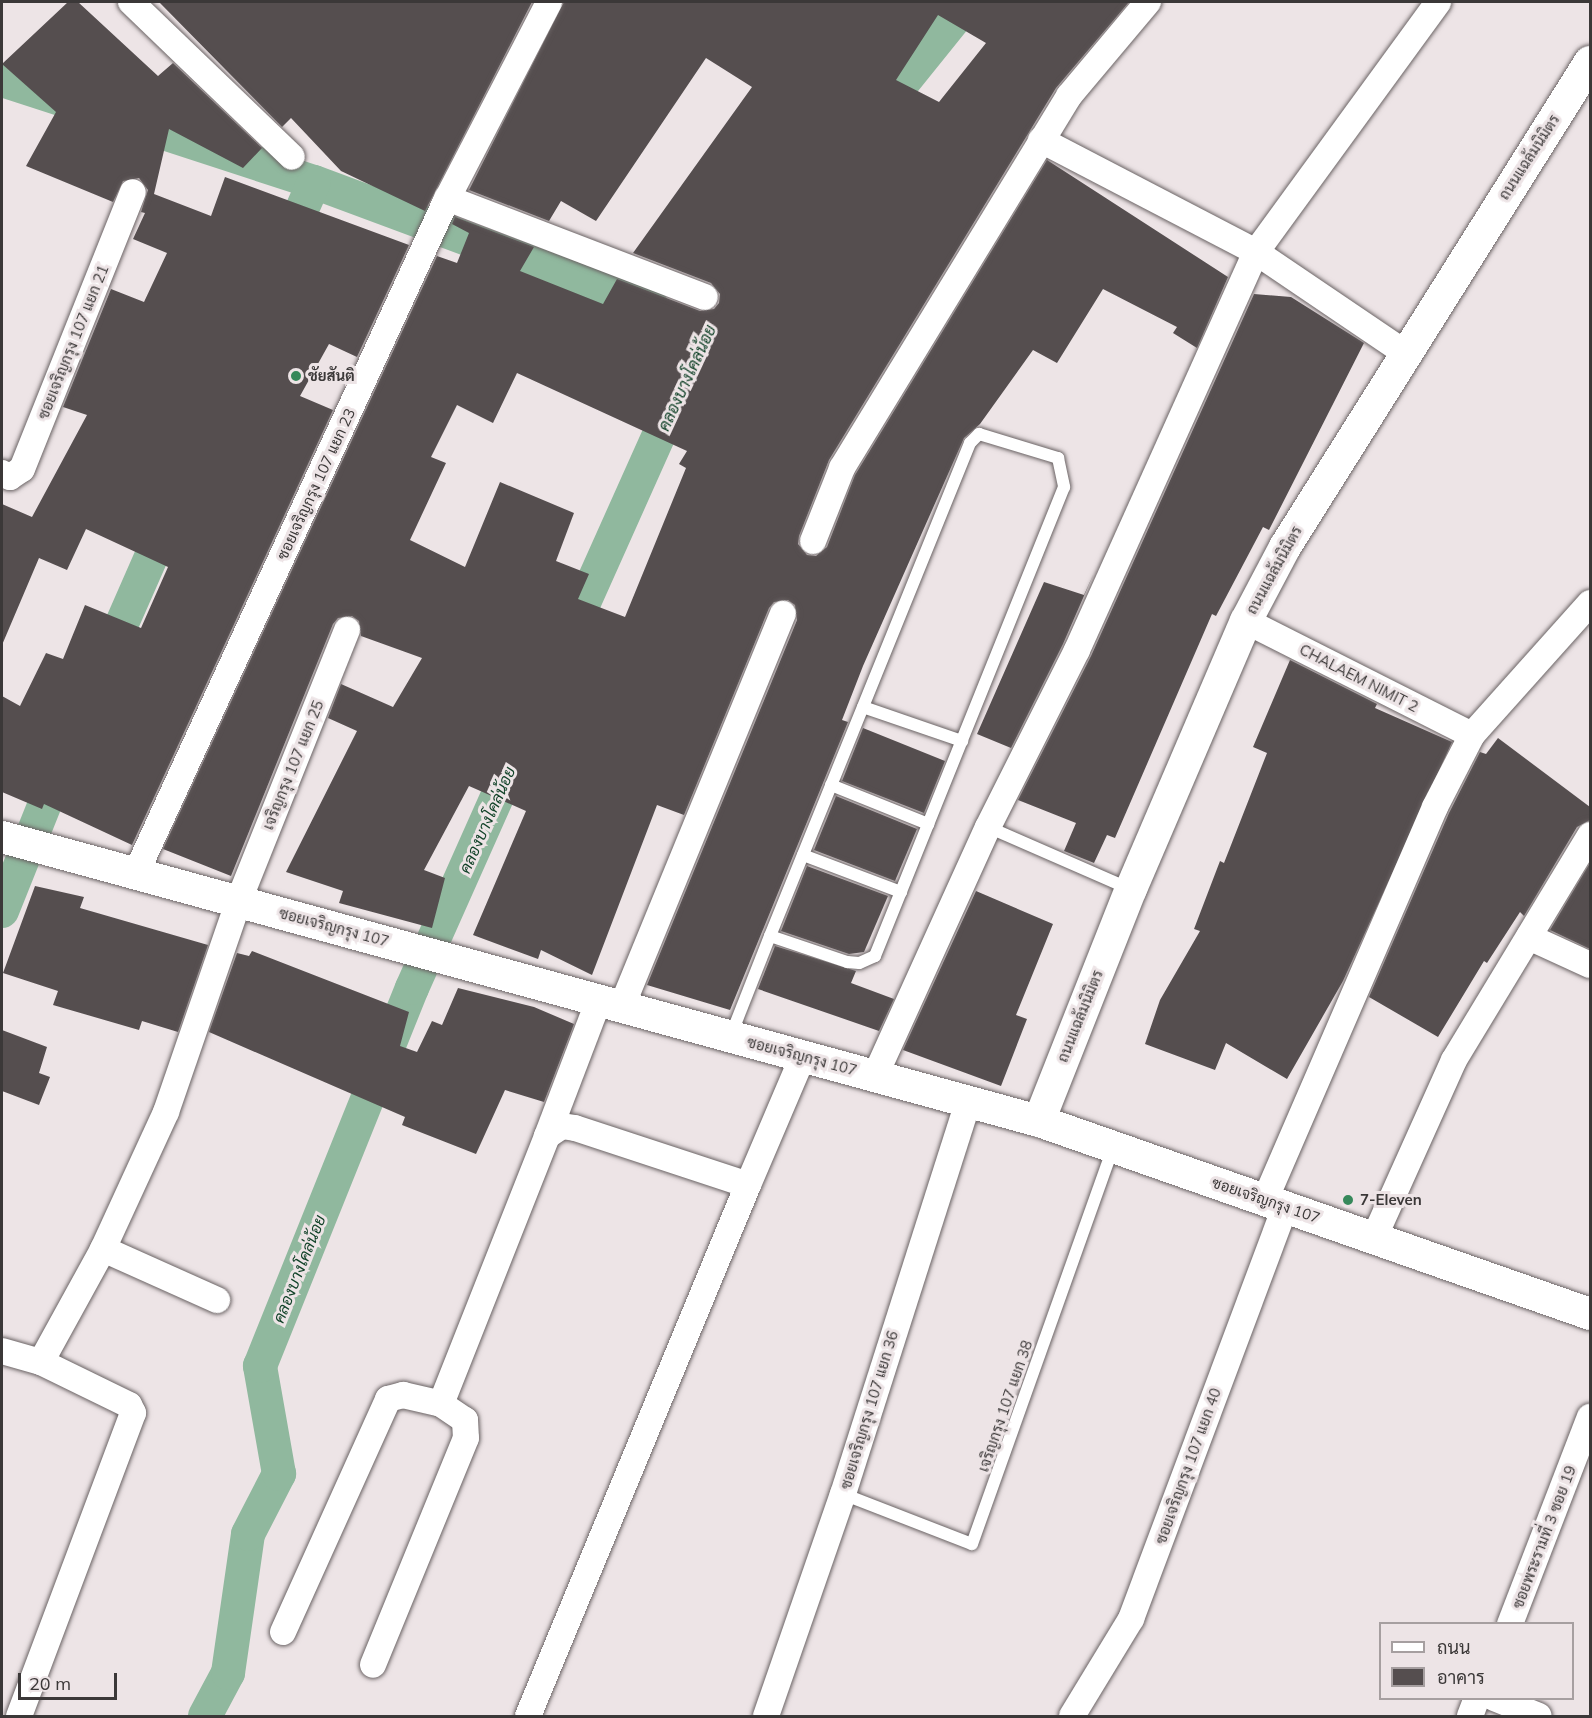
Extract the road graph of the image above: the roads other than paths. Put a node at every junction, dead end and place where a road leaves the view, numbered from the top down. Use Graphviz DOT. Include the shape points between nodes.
graph roads {
  1 [pos="130,2"];
  2 [pos="549,2"];
  3 [pos="1148,2"];
  4 [pos="1438,2"];
  5 [pos="1590,62"];
  6 [pos="1041,140"];
  7 [pos="292,157"];
  8 [pos="133,192"];
  9 [pos="446,200"];
  10 [pos="1256,252"];
  11 [pos="705,297"];
  12 [pos="1405,353"];
  13 [pos="2,473"];
  14 [pos="813,541"];
  15 [pos="1590,603"];
  16 [pos="783,614"];
  17 [pos="1246,621"];
  18 [pos="347,630"];
  19 [pos="863,707"];
  20 [pos="1472,735"];
  21 [pos="962,741"];
  22 [pos="831,785"];
  23 [pos="928,824"];
  24 [pos="988,827"];
  25 [pos="1590,835"];
  26 [pos="23,842"];
  27 [pos="803,855"];
  28 [pos="136,873"];
  29 [pos="1131,890"];
  30 [pos="901,892"];
  31 [pos="239,900"];
  32 [pos="770,936"];
  33 [pos="1529,937"];
  34 [pos="1590,965"];
  35 [pos="610,1003"];
  36 [pos="730,1036"];
  37 [pos="802,1056"];
  38 [pos="875,1076"];
  39 [pos="968,1102"];
  40 [pos="1039,1121"];
  41 [pos="547,1136"];
  42 [pos="1113,1147"];
  43 [pos="748,1185"];
  44 [pos="1275,1204"];
  45 [pos="1374,1238"];
  46 [pos="103,1249"];
  47 [pos="217,1300"];
  48 [pos="1590,1314"];
  49 [pos="2,1351"];
  50 [pos="41,1362"];
  51 [pos="441,1404"];
  52 [pos="1590,1418"];
  53 [pos="843,1494"];
  54 [pos="1510,1622"];
  55 [pos="283,1632"];
  56 [pos="373,1665"];
  57 [pos="1477,1700"];
  58 [pos="1499,1700"];
  59 [pos="19,1716"];
  60 [pos="528,1716"];
  61 [pos="766,1716"];
  62 [pos="1072,1716"];
  63 [pos="1470,1716"];
  64 [pos="1539,1716"];
  1 -- 7 [label="street"];
  2 -- 9 [label="street, ซอยเจริญกรุง 107 แยก 23"];
  3 -- 6 [label="street" via="1069,96"];
  4 -- 10 [label="street"];
  5 -- 12 [label="street, ถนนแฉล้มนิมิตร"];
  6 -- 10 [label="street"];
  6 -- 14 [label="street" via="842,468"];
  8 -- 13 [label="street, ซอยเจริญกรุง 107 แยก 21" via="22,469 10,477"];
  9 -- 11 [label="street"];
  9 -- 28 [label="street, ซอยเจริญกรุง 107 แยก 23"];
  10 -- 12 [label="street"];
  10 -- 24 [label="street" via="1077,650"];
  12 -- 17 [label="street, ถนนแฉล้มนิมิตร" via="1285,547"];
  15 -- 20 [label="street, ซอยเจริญกรุง 107 แยก 40"];
  16 -- 35 [label="street"];
  17 -- 20 [label="street, CHALAEM NIMIT 2"];
  17 -- 29 [label="street, ถนนแฉล้มนิมิตร"];
  18 -- 31 [label="street, เจริญกรุง 107 แยก 25"];
  19 -- 21 [label="lane"];
  19 -- 21 [label="lane" via="970,443 979,434 1018,444 1058,458 1064,487"];
  19 -- 22 [label="lane"];
  20 -- 44 [label="street, ซอยเจริญกรุง 107 แยก 40" via="1435,807"];
  21 -- 23 [label="lane"];
  22 -- 23 [label="lane"];
  22 -- 27 [label="lane"];
  23 -- 30 [label="lane"];
  24 -- 29 [label="lane"];
  24 -- 38 [label="street"];
  25 -- 33 [label="street"];
  26 -- 28 [label="street, ซอยเจริญกรุง 107"];
  27 -- 30 [label="lane"];
  27 -- 32 [label="lane"];
  28 -- 31 [label="street, ซอยเจริญกรุง 107"];
  29 -- 40 [label="street, ถนนแฉล้มนิมิตร"];
  30 -- 32 [label="lane" via="875,956 860,963"];
  31 -- 35 [label="street, ซอยเจริญกรุง 107"];
  31 -- 46 [label="street, เจริญกรุง 107 แยก 25" via="166,1112"];
  32 -- 36 [label="lane"];
  33 -- 34 [label="street"];
  33 -- 45 [label="street" via="1454,1060"];
  35 -- 36 [label="street, ซอยเจริญกรุง 107"];
  35 -- 41 [label="street"];
  36 -- 37 [label="street, ซอยเจริญกรุง 107"];
  37 -- 38 [label="street, ซอยเจริญกรุง 107"];
  37 -- 43 [label="street"];
  38 -- 39 [label="street, ซอยเจริญกรุง 107"];
  39 -- 40 [label="street, ซอยเจริญกรุง 107"];
  39 -- 53 [label="street, ซอยเจริญกรุง 107 แยก 36"];
  40 -- 42 [label="street, ซอยเจริญกรุง 107"];
  41 -- 43 [label="street" via="562,1126 575,1128"];
  41 -- 51 [label="street"];
  42 -- 44 [label="street, ซอยเจริญกรุง 107"];
  42 -- 53 [label="lane, เจริญกรุง 107 แยก 38" via="972,1544"];
  43 -- 60 [label="street"];
  44 -- 45 [label="street, ซอยเจริญกรุง 107"];
  44 -- 62 [label="street, ซอยเจริญกรุง 107 แยก 40" via="1131,1618"];
  45 -- 48 [label="street, ซอยเจริญกรุง 107"];
  46 -- 47 [label="street"];
  46 -- 50 [label="street, เจริญกรุง 107 แยก 25"];
  49 -- 50 [label="street"];
  50 -- 59 [label="street" via="129,1405 133,1413"];
  51 -- 55 [label="street" via="402,1395 388,1399"];
  51 -- 56 [label="street" via="465,1420 466,1438"];
  52 -- 54 [label="street, ซอยพระรามที่ 3 ซอย 19"];
  53 -- 61 [label="street, ซอยเจริญกรุง 107 แยก 36"];
  57 -- 63 [label="street"];
  58 -- 64 [label="street"];
}
